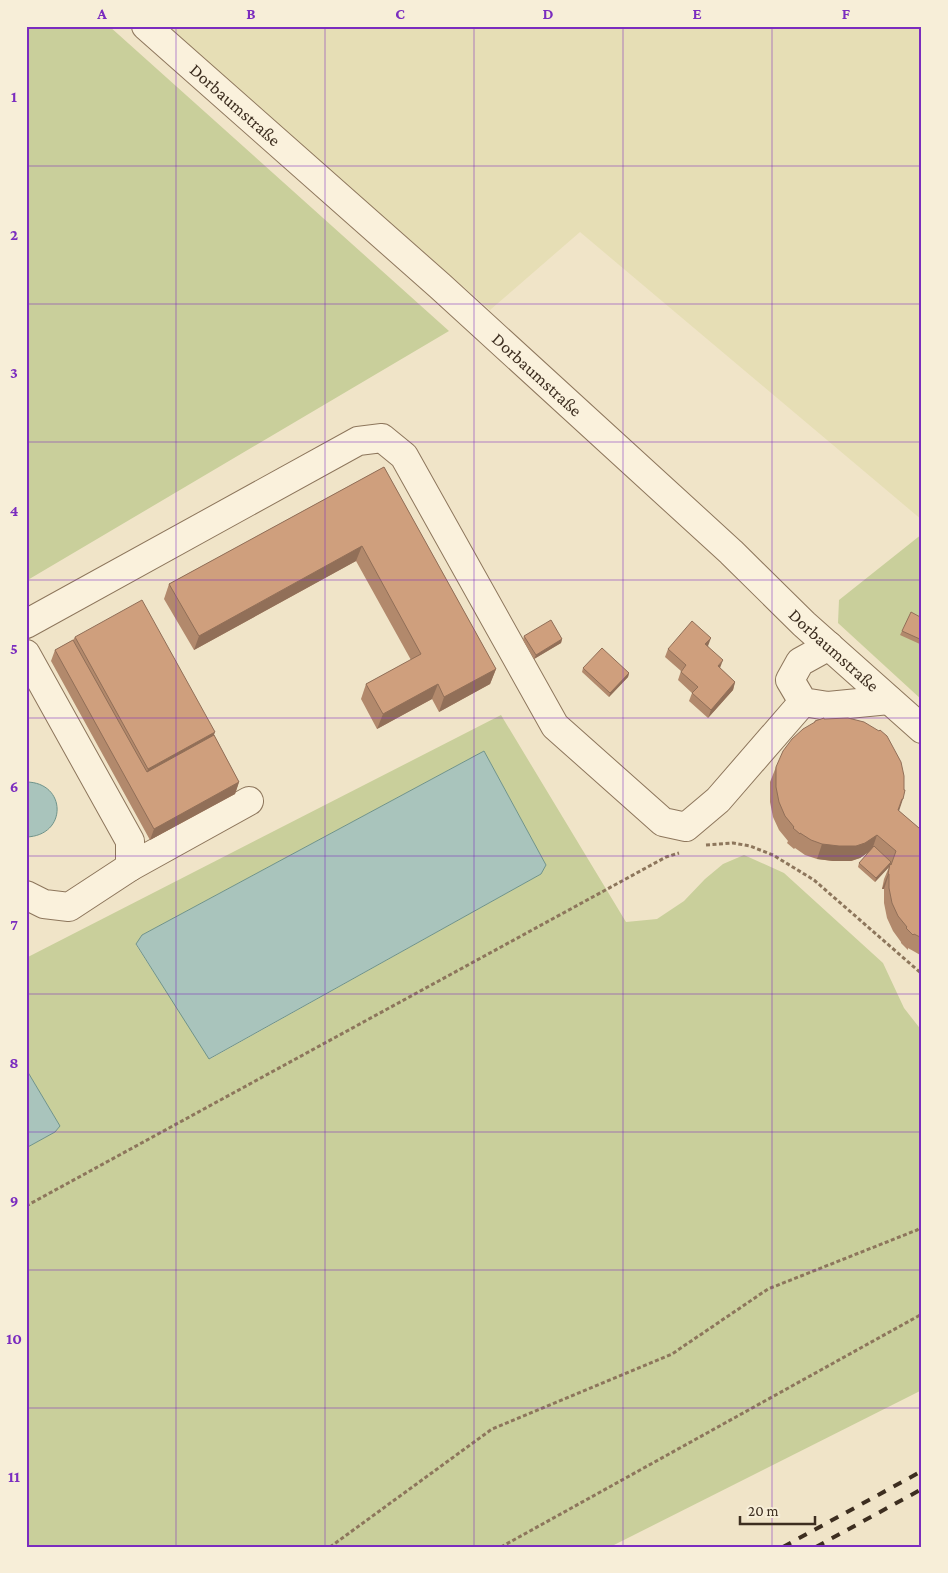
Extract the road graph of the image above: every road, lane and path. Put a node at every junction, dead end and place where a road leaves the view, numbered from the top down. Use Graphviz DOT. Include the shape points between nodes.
graph roads {
  1 [pos="146,26"];
  2 [pos="26,624"];
  3 [pos="829,646"];
  4 [pos="26,654"];
  5 [pos="889,700"];
  6 [pos="803,702"];
  7 [pos="922,729"];
  8 [pos="249,802"];
  9 [pos="699,846"];
  10 [pos="683,852"];
  11 [pos="130,866"];
  12 [pos="26,894"];
  13 [pos="922,974"];
  14 [pos="26,1206"];
  15 [pos="922,1226"];
  16 [pos="922,1314"];
  17 [pos="330,1547"];
  18 [pos="501,1547"];
  1 -- 3 [label="lane, Dorbaumstraße" via="440,286"];
  2 -- 6 [label="lane" via="358,441 382,438 404,456 555,726 663,822 686,827 718,800"];
  3 -- 5 [label="lane, Dorbaumstraße"];
  3 -- 6 [label="lane" via="800,662 790,680"];
  4 -- 11 [label="lane" via="130,841"];
  5 -- 6 [label="lane" via="828,706"];
  5 -- 7 [label="lane, Dorbaumstraße"];
  8 -- 11 [label="lane"];
  9 -- 13 [label="path" via="733,843 773,855 814,880"];
  10 -- 14 [label="path" via="666,857"];
  11 -- 12 [label="lane" via="68,907 44,904"];
  15 -- 17 [label="path" via="768,1289 672,1354 492,1429"];
  16 -- 18 [label="path"];
}
